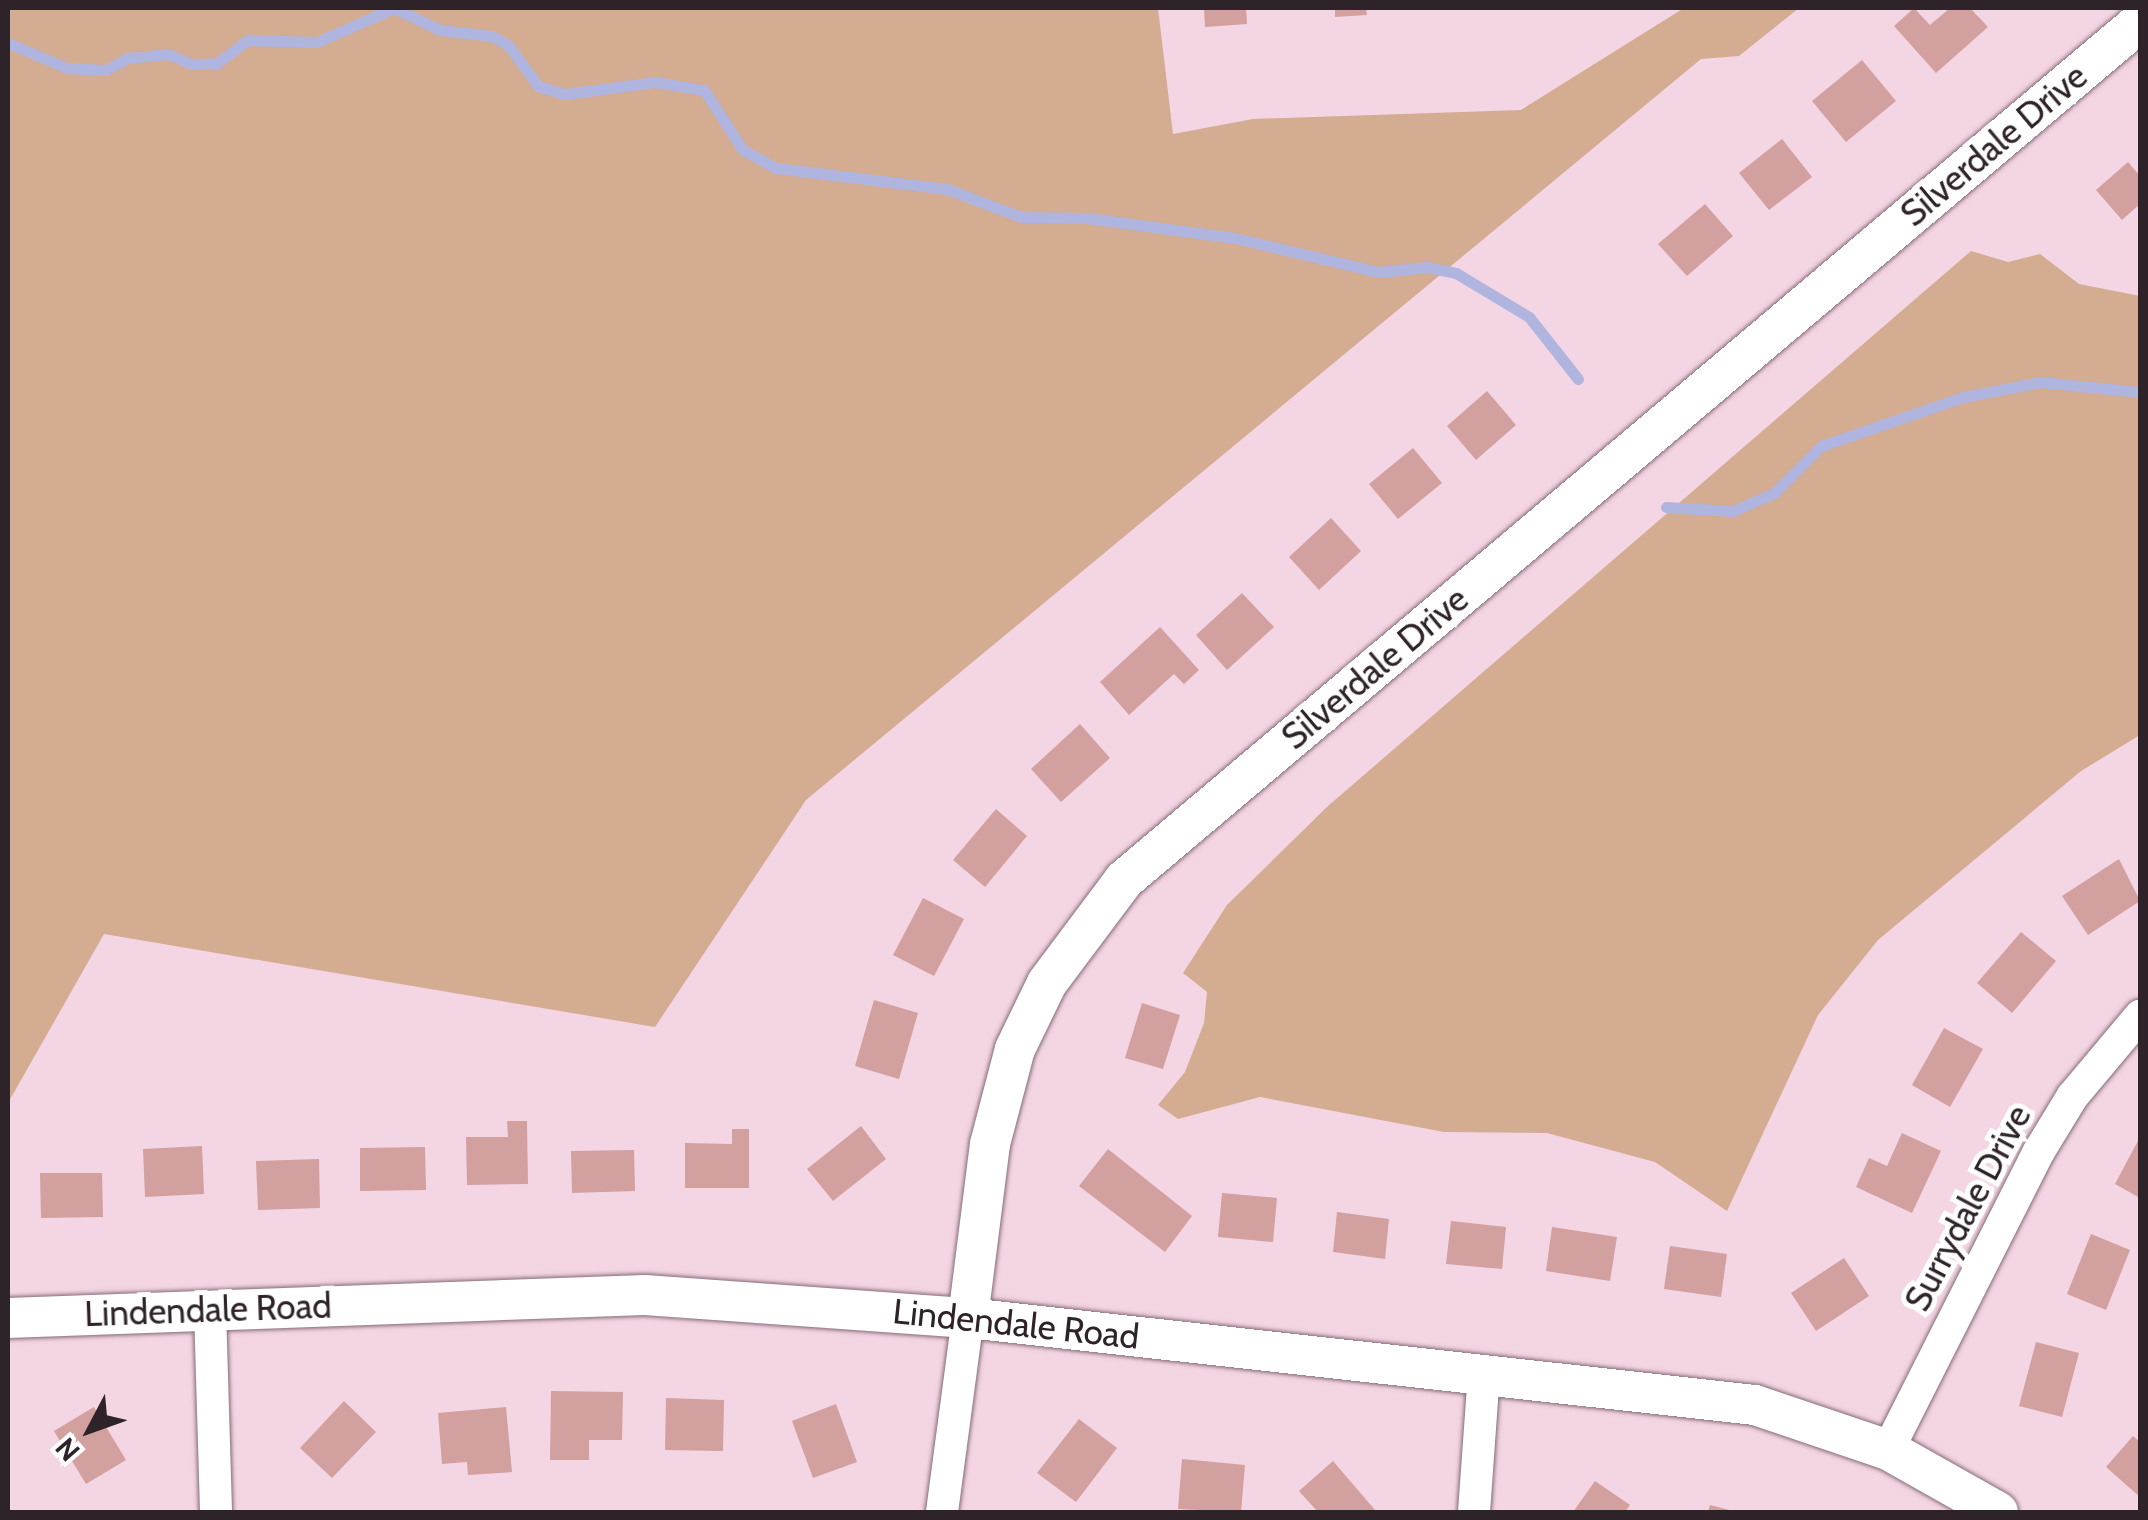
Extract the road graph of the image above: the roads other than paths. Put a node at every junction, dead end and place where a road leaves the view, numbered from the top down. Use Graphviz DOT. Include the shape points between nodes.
graph roads {
  1 [pos="2140,22"];
  2 [pos="2140,1016"];
  3 [pos="210,1309"];
  4 [pos="8,1318"];
  5 [pos="968,1318"];
  6 [pos="1484,1374"];
  7 [pos="1888,1450"];
  8 [pos="216,1512"];
  9 [pos="942,1512"];
  10 [pos="1474,1512"];
  11 [pos="1998,1512"];
  1 -- 5 [label="street, Silverdale Drive" via="1124,880 1047,983 1015,1049 990,1144"];
  2 -- 7 [label="street, Surrydale Drive" via="2072,1097 2038,1153"];
  3 -- 4 [label="street, Lindendale Road"];
  3 -- 5 [label="street, Lindendale Road" via="645,1296"];
  3 -- 8 [label="street"];
  5 -- 6 [label="street, Lindendale Road"];
  5 -- 9 [label="street, Silverdale Drive"];
  6 -- 7 [label="street, Lindendale Road" via="1755,1405"];
  6 -- 10 [label="street"];
  7 -- 11 [label="street, Lindendale Road"];
}
